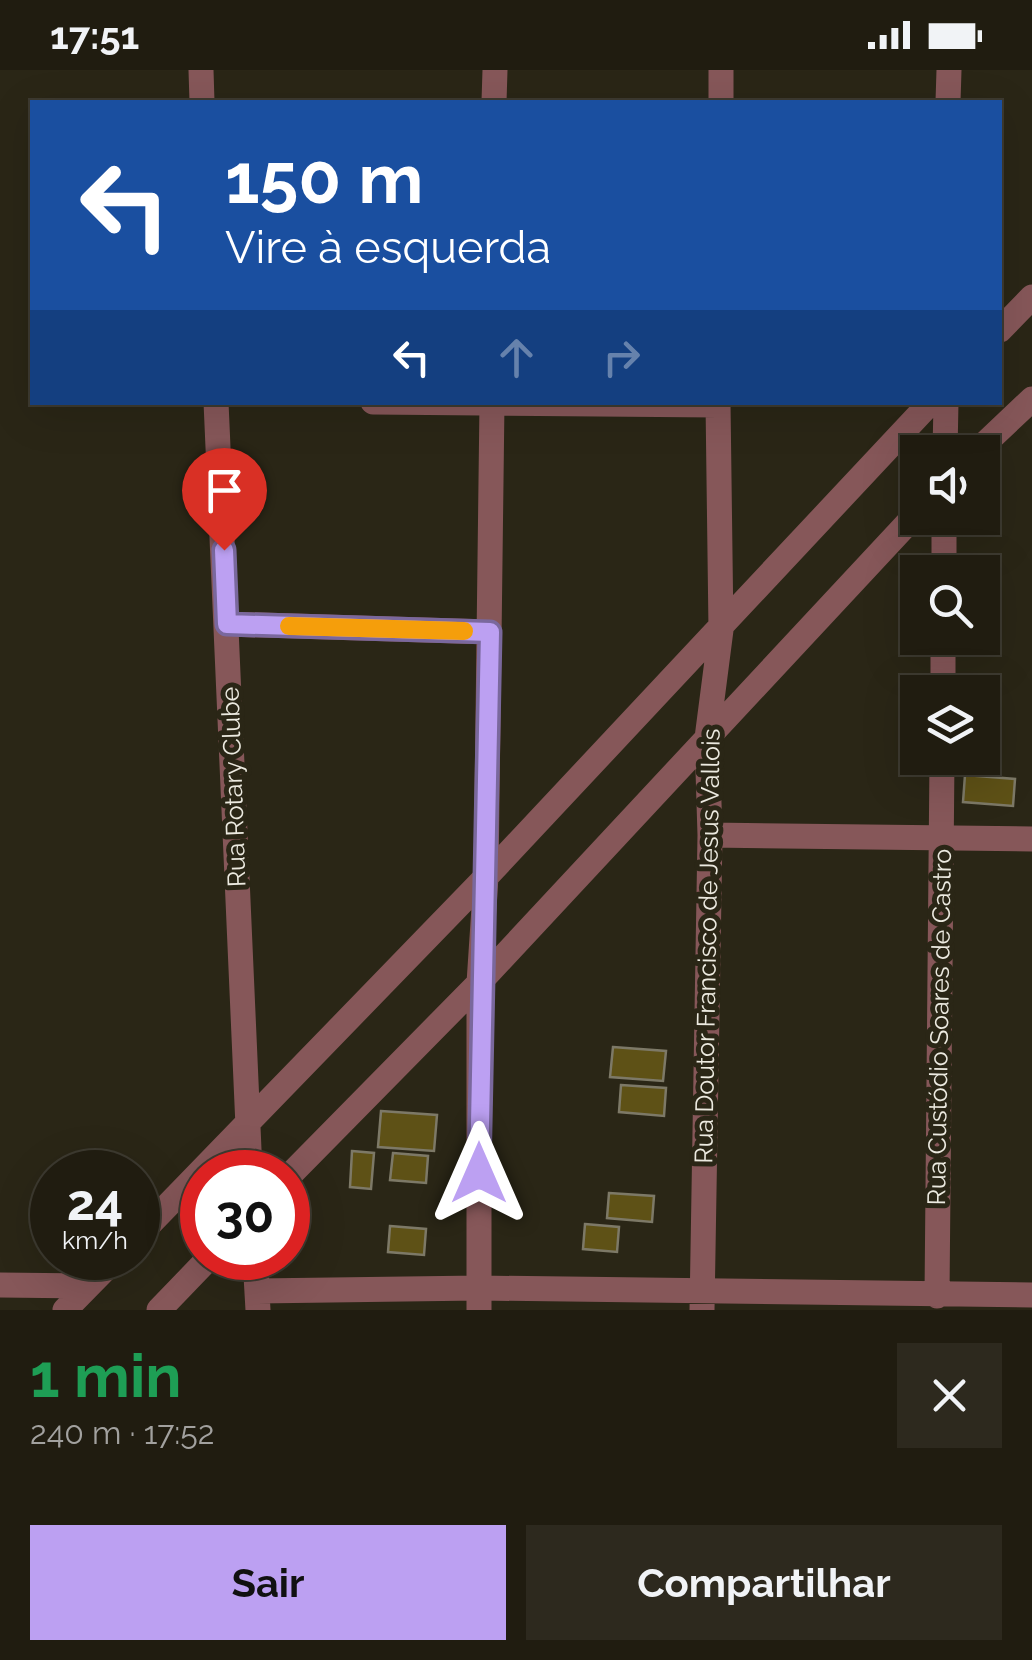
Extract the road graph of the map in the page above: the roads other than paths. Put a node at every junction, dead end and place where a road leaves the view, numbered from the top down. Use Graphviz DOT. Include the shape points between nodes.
graph roads {
  1 [pos="200,70"];
  2 [pos="494,70"];
  3 [pos="721,70"];
  4 [pos="949,70"];
  5 [pos="202,100"];
  6 [pos="494,100"];
  7 [pos="721,100"];
  8 [pos="948,100"];
  9 [pos="1032,297"];
  10 [pos="1002,328"];
  11 [pos="1032,399"];
  12 [pos="216,405"];
  13 [pos="492,405"];
  14 [pos="718,405"];
  15 [pos="928,405"];
  16 [pos="946,405"];
  17 [pos="945,435"];
  18 [pos="994,435"];
  19 [pos="900,531"];
  20 [pos="227,624"];
  21 [pos="721,630"];
  22 [pos="490,632"];
  23 [pos="707,738"];
  24 [pos="942,775"];
  25 [pos="710,835"];
  26 [pos="941,838"];
  27 [pos="1032,839"];
  28 [pos="486,878"];
  29 [pos="479,982"];
  30 [pos="247,1126"];
  31 [pos="249,1150"];
  32 [pos="310,1155"];
  33 [pos="160,1214"];
  34 [pos="94,1280"];
  35 [pos="188,1280"];
  36 [pos="0,1285"];
  37 [pos="88,1286"];
  38 [pos="937,1296"];
  39 [pos="1032,1296"];
  40 [pos="479,1299"];
  41 [pos="702,1300"];
  42 [pos="258,1301"];
  43 [pos="64,1310"];
  44 [pos="159,1310"];
  1 -- 5 [label="street"];
  2 -- 6 [label="street"];
  3 -- 7 [label="street"];
  4 -- 8 [label="street"];
  9 -- 10 [label="street"];
  11 -- 18 [label="street"];
  12 -- 20 [label="street, Rua Rotary Clube"];
  13 -- 22 [label="street"];
  14 -- 21 [label="street, Rua Doutor Francisco de Jesus Vallois"];
  15 -- 21 [label="street"];
  16 -- 17 [label="street"];
  19 -- 23 [label="street"];
  20 -- 22 [label="street"];
  20 -- 30 [label="street, Rua Rotary Clube"];
  21 -- 23 [label="street, Rua Doutor Francisco de Jesus Vallois"];
  21 -- 28 [label="street"];
  22 -- 28 [label="street"];
  23 -- 25 [label="street, Rua Doutor Francisco de Jesus Vallois"];
  23 -- 29 [label="street"];
  24 -- 26 [label="street, Rua Custódio Soares de Castro"];
  25 -- 26 [label="street"];
  25 -- 41 [label="street, Rua Doutor Francisco de Jesus Vallois"];
  26 -- 27 [label="street"];
  26 -- 38 [label="street, Rua Custódio Soares de Castro"];
  28 -- 29 [label="street"];
  28 -- 30 [label="street"];
  29 -- 32 [label="street"];
  29 -- 40 [label="street"];
  30 -- 31 [label="street, Rua Rotary Clube"];
  30 -- 33 [label="street"];
  34 -- 37 [label="street"];
  35 -- 44 [label="street"];
  36 -- 37 [label="street"];
  37 -- 43 [label="street"];
  38 -- 39 [label="street"];
  38 -- 41 [label="street"];
  40 -- 41 [label="street"];
  40 -- 42 [label="street"];
}
